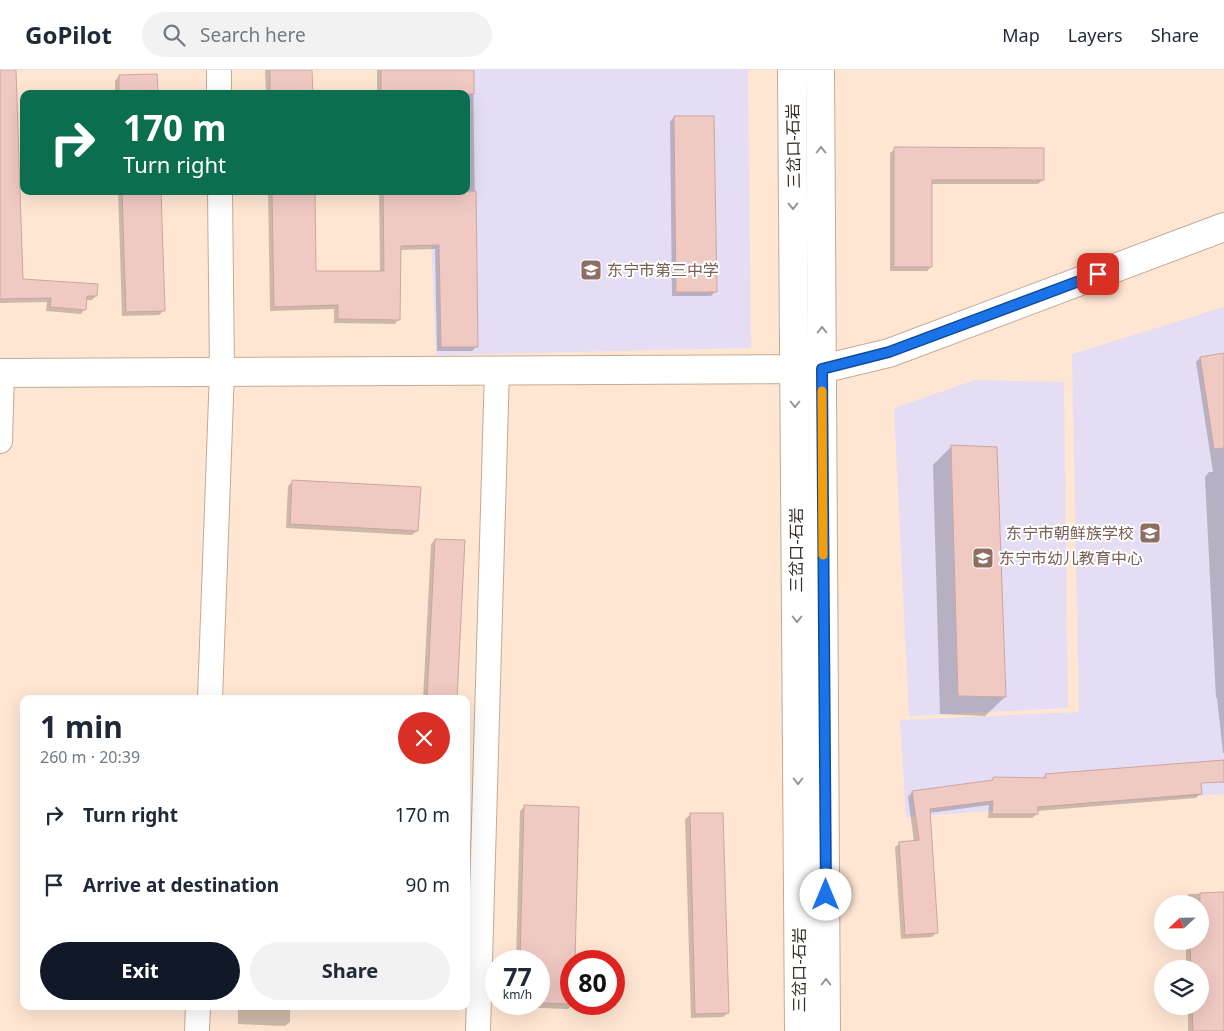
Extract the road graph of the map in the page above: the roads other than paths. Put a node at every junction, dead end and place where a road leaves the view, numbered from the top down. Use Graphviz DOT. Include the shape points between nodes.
graph roads {
  1 [pos="219,70"];
  2 [pos="792,70"];
  3 [pos="820,70"];
  4 [pos="219,90"];
  5 [pos="220,195"];
  6 [pos="1224,227"];
  7 [pos="795,368"];
  8 [pos="497,369"];
  9 [pos="822,369"];
  10 [pos="222,371"];
  11 [pos="1,373"];
  12 [pos="0,442"];
  13 [pos="210,695"];
  14 [pos="198,1010"];
  15 [pos="197,1031"];
  16 [pos="478,1031"];
  17 [pos="799,1031"];
  18 [pos="826,1031"];
  1 -- 4 [label="street"];
  2 -- 7 [label="main road, 三岔口-石岩, one-way"];
  9 -- 3 [label="main road, 三岔口-石岩, one-way"];
  5 -- 10 [label="street"];
  6 -- 9 [label="main road" via="895,351"];
  7 -- 8 [label="main road"];
  7 -- 9 [label="main road"];
  7 -- 17 [label="main road, 三岔口-石岩, one-way"];
  8 -- 10 [label="main road"];
  8 -- 16 [label="street"];
  18 -- 9 [label="main road, 三岔口-石岩, one-way"];
  10 -- 11 [label="main road"];
  10 -- 13 [label="street"];
  11 -- 12 [label="street"];
  14 -- 15 [label="street"];
}
